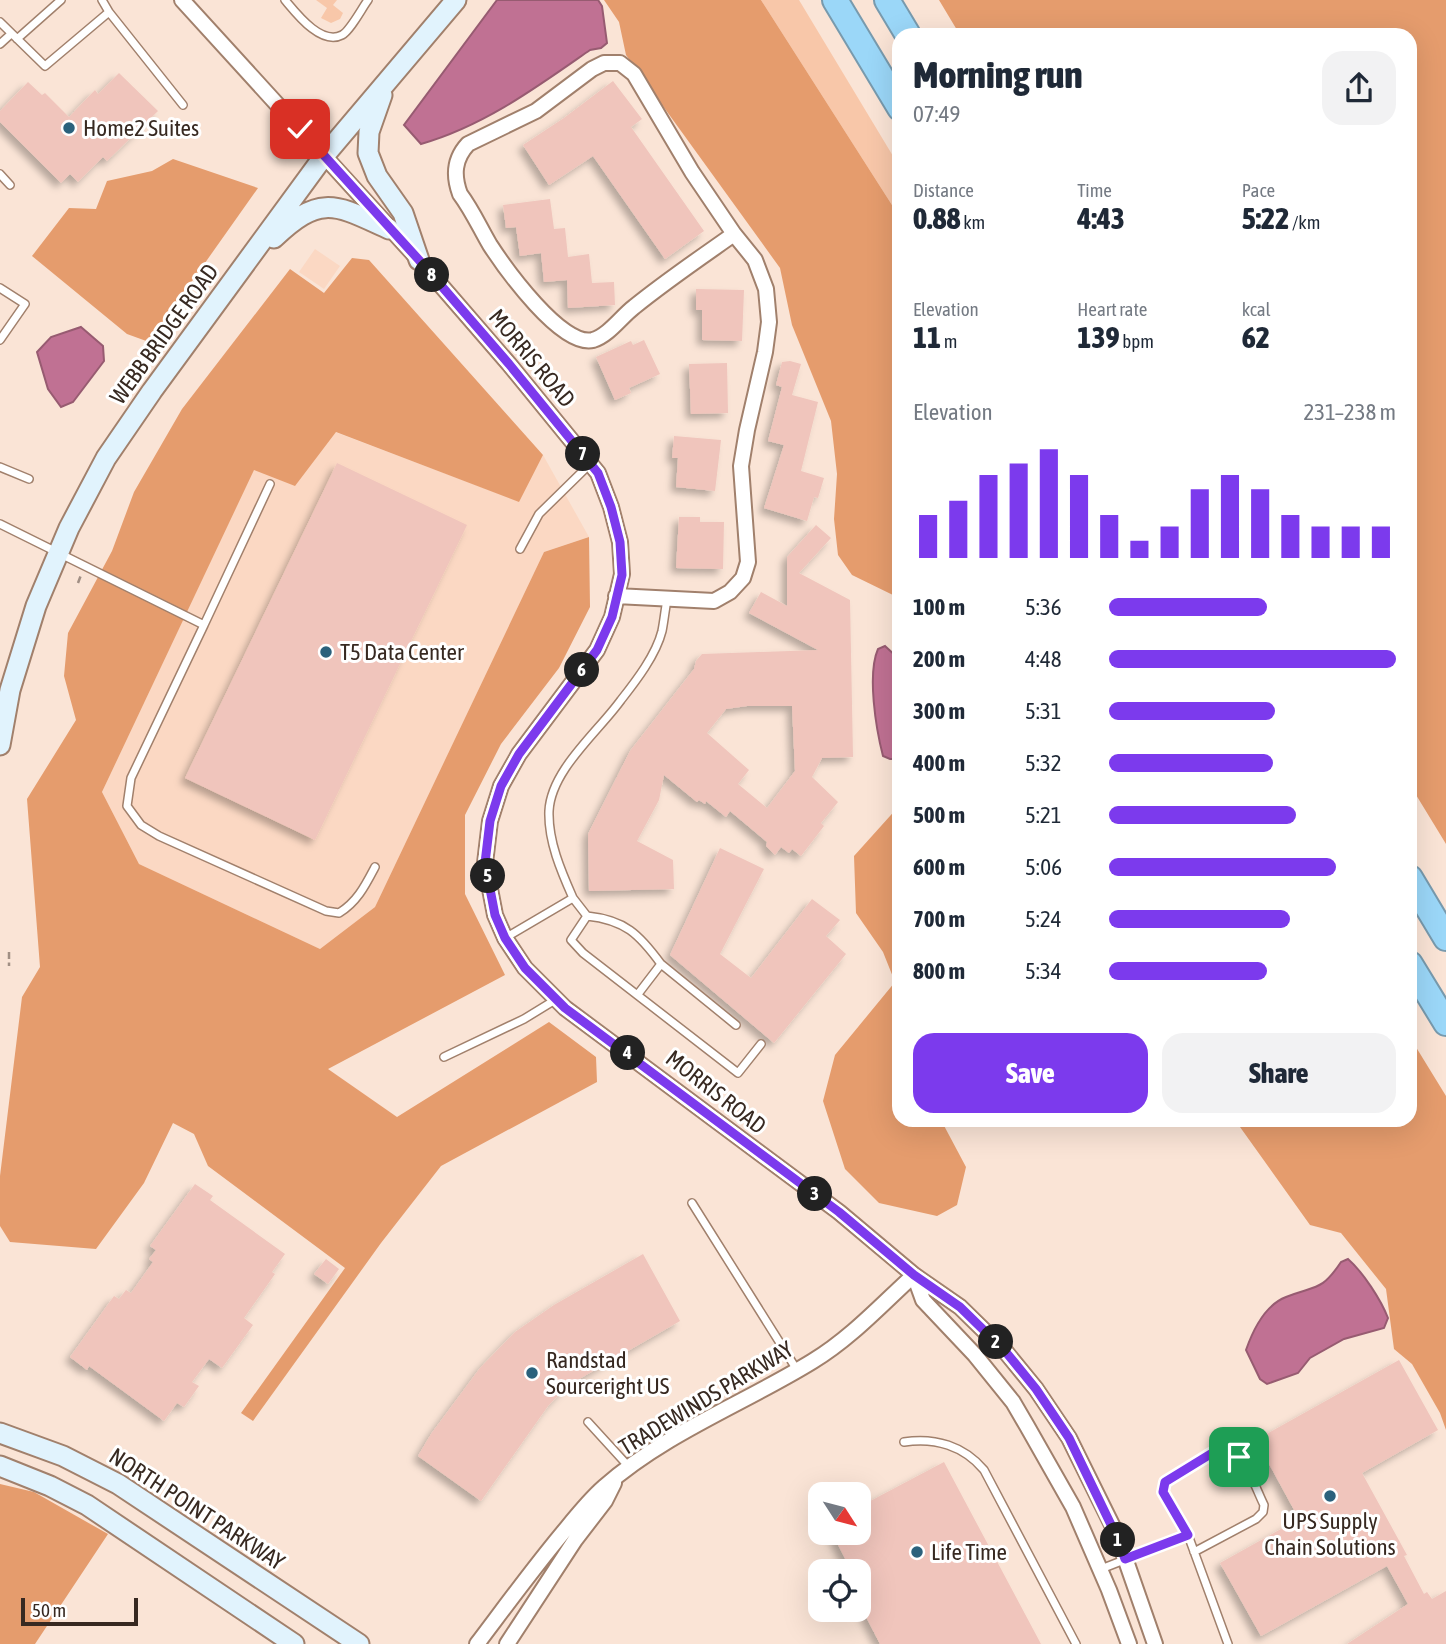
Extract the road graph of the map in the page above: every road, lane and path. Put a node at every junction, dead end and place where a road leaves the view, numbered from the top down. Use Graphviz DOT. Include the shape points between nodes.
graph roads {
  1 [pos="61,0"];
  2 [pos="102,0"];
  3 [pos="182,0"];
  4 [pos="285,0"];
  5 [pos="368,0"];
  6 [pos="456,0"];
  7 [pos="835,0"];
  8 [pos="887,0"];
  9 [pos="108,12"];
  10 [pos="0,22"];
  11 [pos="904,28"];
  12 [pos="14,37"];
  13 [pos="0,44"];
  14 [pos="387,82"];
  15 [pos="892,94"];
  16 [pos="183,105"];
  17 [pos="324,156"];
  18 [pos="0,174"];
  19 [pos="10,185"];
  20 [pos="389,229"];
  21 [pos="734,234"];
  22 [pos="419,260"];
  23 [pos="238,273"];
  24 [pos="0,288"];
  25 [pos="0,339"];
  26 [pos="590,464"];
  27 [pos="0,467"];
  28 [pos="29,479"];
  29 [pos="270,484"];
  30 [pos="0,524"];
  31 [pos="520,549"];
  32 [pos="59,552"];
  33 [pos="81,575"];
  34 [pos="78,583"];
  35 [pos="616,596"];
  36 [pos="667,600"];
  37 [pos="204,625"];
  38 [pos="0,745"];
  39 [pos="375,867"];
  40 [pos="1417,889"];
  41 [pos="573,898"];
  42 [pos="587,916"];
  43 [pos="1446,937"];
  44 [pos="505,938"];
  45 [pos="9,952"];
  46 [pos="661,964"];
  47 [pos="9,966"];
  48 [pos="1417,975"];
  49 [pos="638,994"];
  50 [pos="555,1000"];
  51 [pos="1446,1023"];
  52 [pos="736,1025"];
  53 [pos="761,1044"];
  54 [pos="444,1057"];
  55 [pos="692,1203"];
  56 [pos="914,1275"];
  57 [pos="797,1370"];
  58 [pos="0,1421"];
  59 [pos="588,1422"];
  60 [pos="0,1433"];
  61 [pos="904,1441"];
  62 [pos="31,1443"];
  63 [pos="0,1466"];
  64 [pos="631,1468"];
  65 [pos="617,1479"];
  66 [pos="1188,1535"];
  67 [pos="575,1539"];
  68 [pos="1194,1552"];
  69 [pos="1125,1559"];
  70 [pos="1100,1570"];
  71 [pos="295,1644"];
  72 [pos="359,1644"];
  73 [pos="477,1644"];
  74 [pos="507,1644"];
  75 [pos="517,1644"];
  76 [pos="1076,1644"];
  77 [pos="1129,1644"];
  78 [pos="1155,1644"];
  79 [pos="1228,1644"];
  1 -- 12 [label="lane"];
  2 -- 9 [label="lane"];
  3 -- 17 [label="street, MORRIS ROAD"];
  4 -- 5 [label="lane" via="308,26 333,37 343,35"];
  6 -- 14 [label="street, WEBB BRIDGE ROAD"];
  7 -- 15 [label="highway"];
  8 -- 11 [label="highway"];
  9 -- 12 [label="lane" via="45,66"];
  9 -- 16 [label="lane"];
  10 -- 12 [label="lane"];
  12 -- 13 [label="lane"];
  14 -- 17 [label="street, WEBB BRIDGE ROAD"];
  14 -- 22 [label="street" via="369,132 368,153 377,176 403,213"];
  17 -- 20 [label="street, MORRIS ROAD"];
  17 -- 23 [label="street, WEBB BRIDGE ROAD"];
  18 -- 19 [label="lane"];
  20 -- 22 [label="street, MORRIS ROAD"];
  20 -- 23 [label="street" via="342,209 310,210"];
  21 -- 21 [label="street" via="634,74 620,63 592,69 536,111 468,144 456,167 460,194 510,274 556,323 580,340 603,335"];
  21 -- 36 [label="street" via="755,260 766,289 769,323 741,466 748,562 743,578 714,601"];
  22 -- 26 [label="street, MORRIS ROAD"];
  23 -- 32 [label="street, WEBB BRIDGE ROAD" via="106,458"];
  24 -- 25 [label="lane" via="25,304"];
  26 -- 31 [label="lane" via="539,514"];
  26 -- 35 [label="street, MORRIS ROAD" via="598,473 620,542 622,575"];
  27 -- 28 [label="lane"];
  29 -- 37 [label="lane"];
  30 -- 32 [label="lane"];
  32 -- 37 [label="lane"];
  32 -- 38 [label="street, WEBB BRIDGE ROAD" via="36,606 10,690"];
  33 -- 34 [label="path"];
  35 -- 36 [label="street"];
  35 -- 44 [label="street, MORRIS ROAD" via="597,650 519,754 501,786 490,821 485,863 495,915"];
  36 -- 41 [label="lane" via="661,634 646,664 555,786 549,808 550,834"];
  37 -- 39 [label="lane" via="131,778 127,806 141,825 159,836 326,911 339,914 350,906"];
  40 -- 43 [label="highway"];
  41 -- 42 [label="lane"];
  41 -- 44 [label="lane"];
  42 -- 46 [label="lane" via="616,921 644,941"];
  42 -- 49 [label="lane" via="571,940"];
  44 -- 50 [label="street, MORRIS ROAD"];
  45 -- 47 [label="path"];
  46 -- 49 [label="lane"];
  46 -- 52 [label="lane"];
  48 -- 51 [label="highway"];
  49 -- 53 [label="lane" via="738,1073"];
  50 -- 54 [label="lane" via="524,1020"];
  50 -- 56 [label="street, MORRIS ROAD" via="839,1212"];
  55 -- 57 [label="lane"];
  56 -- 57 [label="street, TRADEWINDS PARKWAY" via="840,1343"];
  56 -- 69 [label="street, MORRIS ROAD" via="960,1307 1036,1389 1069,1438"];
  56 -- 70 [label="street, MORRIS ROAD" via="923,1300 1013,1402 1073,1507"];
  57 -- 64 [label="street, TRADEWINDS PARKWAY"];
  58 -- 62 [label="street"];
  59 -- 64 [label="lane"];
  60 -- 62 [label="street, NORTH POINT PARKWAY"];
  61 -- 76 [label="lane" via="960,1448 973,1457"];
  62 -- 72 [label="street, NORTH POINT PARKWAY" via="117,1484"];
  63 -- 71 [label="street" via="87,1505"];
  64 -- 65 [label="street, TRADEWINDS PARKWAY"];
  65 -- 67 [label="street, TRADEWINDS PARKWAY"];
  65 -- 73 [label="street, TRADEWINDS PARKWAY" via="578,1514"];
  66 -- 68 [label="lane"];
  66 -- 68 [label="lane" via="1163,1492 1165,1482 1222,1447 1231,1448 1264,1505 1263,1512"];
  66 -- 69 [label="lane"];
  67 -- 74 [label="street, TRADEWINDS PARKWAY"];
  67 -- 75 [label="street, TRADEWINDS PARKWAY"];
  68 -- 79 [label="lane"];
  69 -- 70 [label="lane"];
  69 -- 78 [label="street, MORRIS ROAD"];
  70 -- 77 [label="street, MORRIS ROAD"];
}
